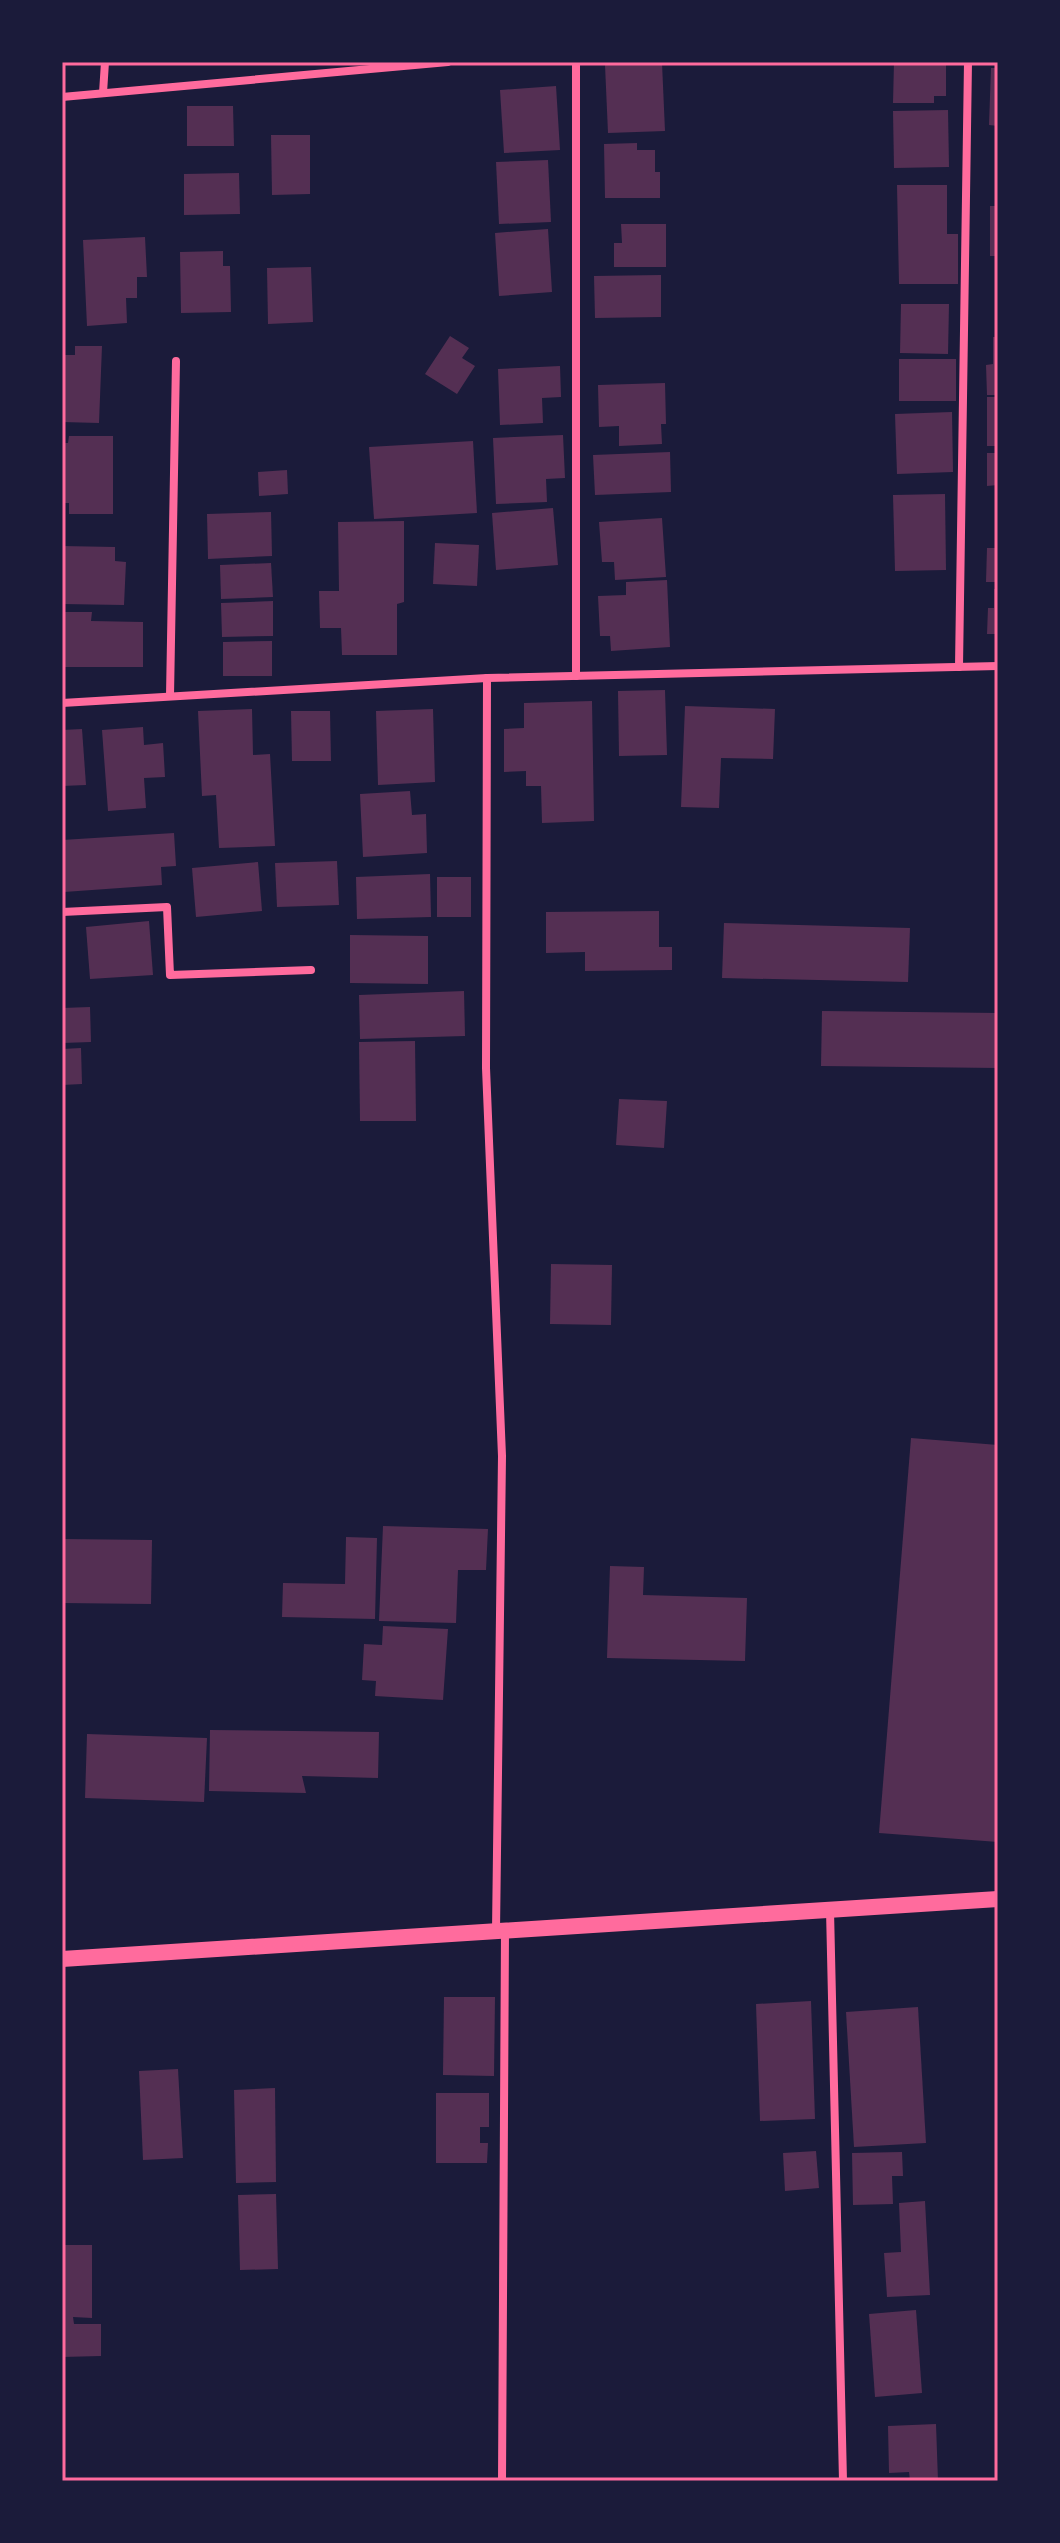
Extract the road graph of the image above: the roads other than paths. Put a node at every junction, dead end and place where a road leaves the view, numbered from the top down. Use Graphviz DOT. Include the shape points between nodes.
graph roads {
  1 [pos="105,62"];
  2 [pos="448,62"];
  3 [pos="576,62"];
  4 [pos="968,62"];
  5 [pos="103,93"];
  6 [pos="62,97"];
  7 [pos="176,361"];
  8 [pos="998,666"];
  9 [pos="959,667"];
  10 [pos="576,676"];
  11 [pos="487,678"];
  12 [pos="170,696"];
  13 [pos="62,703"];
  14 [pos="62,912"];
  15 [pos="311,970"];
  16 [pos="998,1899"];
  17 [pos="830,1910"];
  18 [pos="500,1931"];
  19 [pos="62,1959"];
  20 [pos="502,2481"];
  21 [pos="843,2481"];
  1 -- 5 [label="street"];
  2 -- 5 [label="street"];
  3 -- 10 [label="street"];
  4 -- 9 [label="street"];
  5 -- 6 [label="street"];
  7 -- 12 [label="street"];
  8 -- 9 [label="street"];
  9 -- 10 [label="street"];
  10 -- 11 [label="street"];
  11 -- 12 [label="street"];
  11 -- 18 [label="street" via="486,1068 502,1456"];
  12 -- 13 [label="street"];
  14 -- 15 [label="street" via="167,907 170,975"];
  16 -- 17 [label="main road"];
  17 -- 18 [label="main road"];
  17 -- 21 [label="street"];
  18 -- 19 [label="main road"];
  18 -- 20 [label="street"];
}
